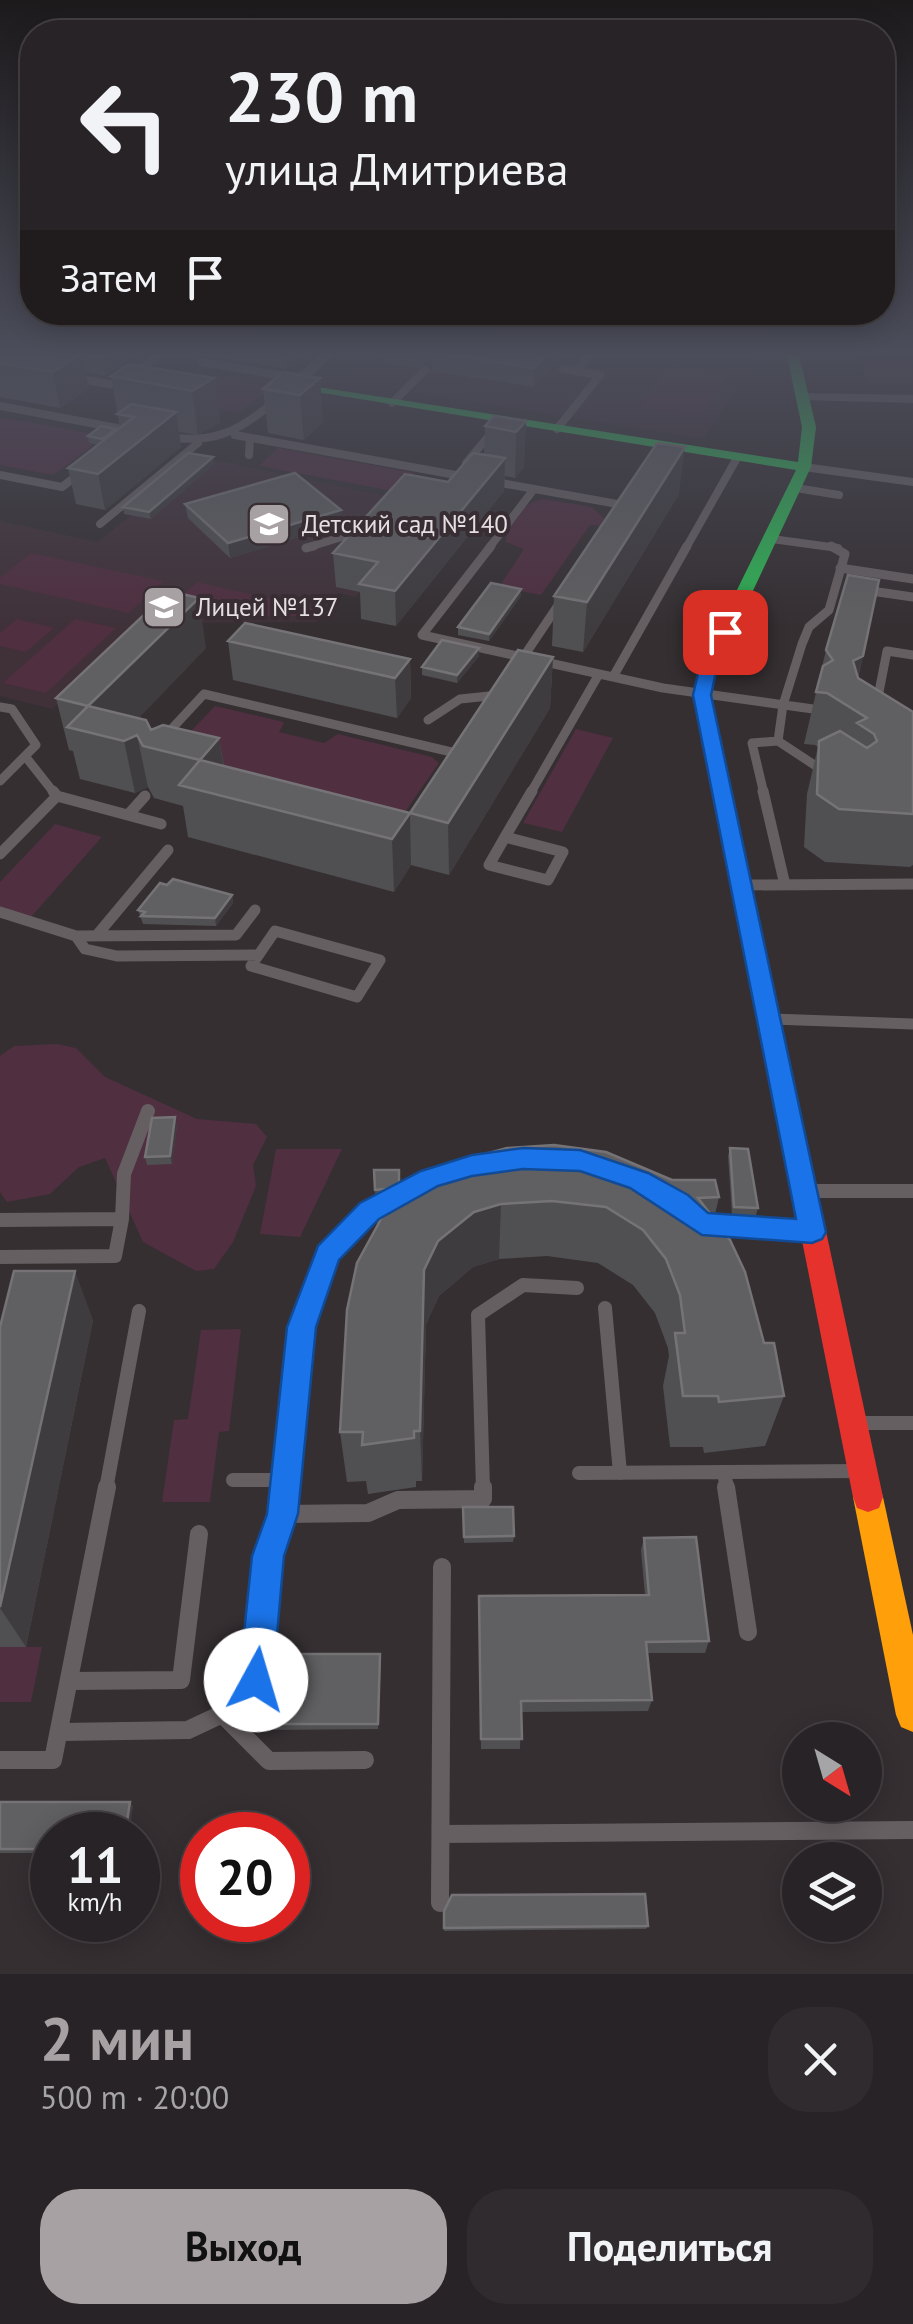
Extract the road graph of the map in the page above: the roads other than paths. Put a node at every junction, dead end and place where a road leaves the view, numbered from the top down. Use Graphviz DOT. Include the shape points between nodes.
graph roads {
  1 [pos="198,443"];
  2 [pos="250,443"];
  3 [pos="278,443"];
  4 [pos="482,443"];
  5 [pos="641,443"];
  6 [pos="810,443"];
  7 [pos="249,454"];
  8 [pos="736,458"];
  9 [pos="88,467"];
  10 [pos="425,470"];
  11 [pos="0,474"];
  12 [pos="455,475"];
  13 [pos="800,477"];
  14 [pos="913,481"];
  15 [pos="412,484"];
  16 [pos="534,489"];
  17 [pos="839,495"];
  18 [pos="613,522"];
  19 [pos="100,524"];
  20 [pos="372,527"];
  21 [pos="772,539"];
  22 [pos="306,548"];
  23 [pos="840,568"];
  24 [pos="913,579"];
  25 [pos="835,585"];
  26 [pos="570,586"];
  27 [pos="913,598"];
  28 [pos="913,655"];
  29 [pos="524,656"];
  30 [pos="599,674"];
  31 [pos="613,677"];
  32 [pos="499,695"];
  33 [pos="702,695"];
  34 [pos="783,705"];
  35 [pos="0,706"];
  36 [pos="490,708"];
  37 [pos="813,709"];
  38 [pos="428,720"];
  39 [pos="874,720"];
  40 [pos="472,736"];
  41 [pos="778,741"];
  42 [pos="151,750"];
  43 [pos="25,756"];
  44 [pos="0,781"];
  45 [pos="840,782"];
  46 [pos="57,796"];
  47 [pos="145,796"];
  48 [pos="128,815"];
  49 [pos="161,824"];
  50 [pos="505,837"];
  51 [pos="168,850"];
  52 [pos="0,854"];
  53 [pos="913,884"];
  54 [pos="740,885"];
  55 [pos="785,885"];
  56 [pos="255,910"];
  57 [pos="0,912"];
  58 [pos="97,934"];
  59 [pos="76,936"];
  60 [pos="258,955"];
  61 [pos="768,1018"];
  62 [pos="913,1024"];
  63 [pos="148,1111"];
  64 [pos="804,1190"];
  65 [pos="913,1191"];
  66 [pos="400,1194"];
  67 [pos="690,1213"];
  68 [pos="122,1219"];
  69 [pos="0,1220"];
  70 [pos="812,1232"];
  71 [pos="0,1257"];
  72 [pos="577,1288"];
  73 [pos="605,1308"];
  74 [pos="139,1310"];
  75 [pos="852,1423"];
  76 [pos="913,1423"];
  77 [pos="862,1471"];
  78 [pos="724,1472"];
  79 [pos="579,1473"];
  80 [pos="620,1473"];
  81 [pos="233,1480"];
  82 [pos="286,1480"];
  83 [pos="283,1514"];
  84 [pos="199,1534"];
  85 [pos="442,1567"];
  86 [pos="748,1632"];
  87 [pos="72,1681"];
  88 [pos="222,1714"];
  89 [pos="913,1716"];
  90 [pos="62,1732"];
  91 [pos="0,1760"];
  92 [pos="365,1760"];
  93 [pos="913,1830"];
  94 [pos="441,1834"];
  95 [pos="440,1903"];
  1 -- 19 [label="lane"];
  2 -- 7 [label="lane"];
  3 -- 10 [label="lane"];
  4 -- 12 [label="lane"];
  5 -- 8 [label="main road"];
  6 -- 13 [label="main road"];
  8 -- 13 [label="main road"];
  8 -- 31 [label="lane"];
  9 -- 11 [label="lane" via="62,487"];
  10 -- 12 [label="lane"];
  10 -- 15 [label="lane"];
  12 -- 16 [label="lane"];
  13 -- 14 [label="lane"];
  13 -- 17 [label="lane"];
  13 -- 21 [label="main road"];
  16 -- 18 [label="lane" via="623,505"];
  16 -- 29 [label="lane" via="422,635"];
  20 -- 22 [label="lane"];
  21 -- 23 [label="lane" via="843,549"];
  21 -- 33 [label="main road" via="710,663"];
  23 -- 24 [label="lane"];
  23 -- 25 [label="lane"];
  25 -- 27 [label="lane"];
  25 -- 34 [label="lane" via="829,610 808,630"];
  26 -- 29 [label="lane"];
  28 -- 39 [label="lane" via="887,651"];
  29 -- 30 [label="lane"];
  29 -- 32 [label="lane"];
  30 -- 31 [label="lane"];
  30 -- 50 [label="lane"];
  31 -- 33 [label="lane"];
  32 -- 36 [label="lane"];
  32 -- 38 [label="lane" via="463,697"];
  33 -- 34 [label="lane"];
  33 -- 54 [label="main road"];
  34 -- 37 [label="lane"];
  34 -- 41 [label="lane"];
  35 -- 43 [label="lane" via="12,710 36,746"];
  40 -- 42 [label="lane" via="457,759 204,694"];
  41 -- 45 [label="lane"];
  41 -- 55 [label="lane" via="752,743"];
  43 -- 44 [label="lane"];
  43 -- 46 [label="lane"];
  46 -- 48 [label="lane"];
  46 -- 52 [label="lane"];
  47 -- 48 [label="lane"];
  48 -- 49 [label="lane"];
  50 -- 50 [label="lane" via="563,852 548,880 489,865"];
  51 -- 58 [label="lane"];
  53 -- 55 [label="lane"];
  54 -- 55 [label="lane"];
  54 -- 61 [label="main road"];
  56 -- 58 [label="lane" via="236,935"];
  57 -- 59 [label="lane"];
  58 -- 59 [label="lane"];
  59 -- 60 [label="lane" via="84,948 117,956"];
  60 -- 60 [label="lane" via="250,966 357,996 380,960 275,931"];
  61 -- 62 [label="lane"];
  61 -- 64 [label="main road"];
  63 -- 68 [label="lane" via="124,1174"];
  64 -- 65 [label="lane"];
  64 -- 70 [label="main road"];
  66 -- 82 [label="lane" via="370,1211 328,1254 302,1327"];
  67 -- 70 [label="lane" via="720,1227"];
  68 -- 69 [label="lane"];
  68 -- 71 [label="lane" via="115,1256"];
  70 -- 75 [label="main road"];
  72 -- 83 [label="lane" via="542,1280 505,1289 478,1315 483,1499 398,1500 368,1513"];
  73 -- 80 [label="lane"];
  74 -- 87 [label="lane"];
  75 -- 76 [label="lane"];
  75 -- 77 [label="main road"];
  77 -- 78 [label="lane"];
  77 -- 89 [label="main road"];
  78 -- 80 [label="lane"];
  78 -- 86 [label="lane"];
  79 -- 80 [label="lane"];
  81 -- 82 [label="lane"];
  82 -- 83 [label="lane"];
  83 -- 88 [label="lane" via="268,1556 256,1680"];
  84 -- 87 [label="lane" via="181,1680"];
  85 -- 94 [label="lane"];
  87 -- 90 [label="lane"];
  88 -- 90 [label="lane" via="188,1730"];
  88 -- 92 [label="lane" via="269,1761"];
  90 -- 91 [label="lane" via="53,1760"];
  93 -- 94 [label="lane"];
  94 -- 95 [label="lane"];
}
